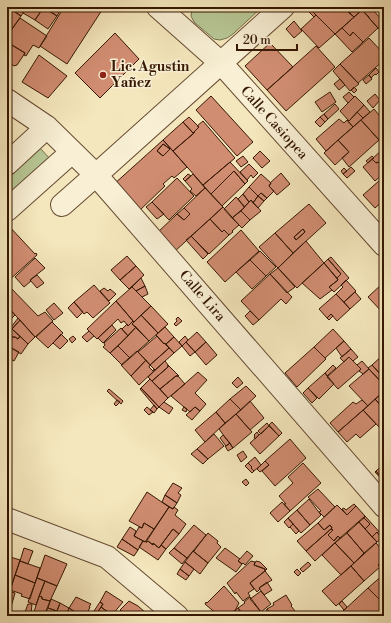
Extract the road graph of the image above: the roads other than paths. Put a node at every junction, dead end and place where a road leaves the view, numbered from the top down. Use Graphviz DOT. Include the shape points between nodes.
graph roads {
  1 [pos="160,7"];
  2 [pos="283,7"];
  3 [pos="221,63"];
  4 [pos="7,100"];
  5 [pos="47,127"];
  6 [pos="72,152"];
  7 [pos="7,164"];
  8 [pos="96,175"];
  9 [pos="62,205"];
  10 [pos="7,210"];
  11 [pos="384,245"];
  12 [pos="384,506"];
  13 [pos="7,519"];
  14 [pos="177,616"];
  1 -- 3 [label="street, Calle Casiopea"];
  2 -- 3 [label="street"];
  3 -- 8 [label="street"];
  3 -- 11 [label="street, Calle Casiopea"];
  4 -- 5 [label="street, Calle Lira"];
  5 -- 6 [label="street, Calle Lira"];
  5 -- 7 [label="street"];
  6 -- 8 [label="street, Calle Lira"];
  6 -- 10 [label="street"];
  8 -- 9 [label="street"];
  8 -- 12 [label="street, Calle Lira"];
  13 -- 14 [label="street" via="106,557"];
}
